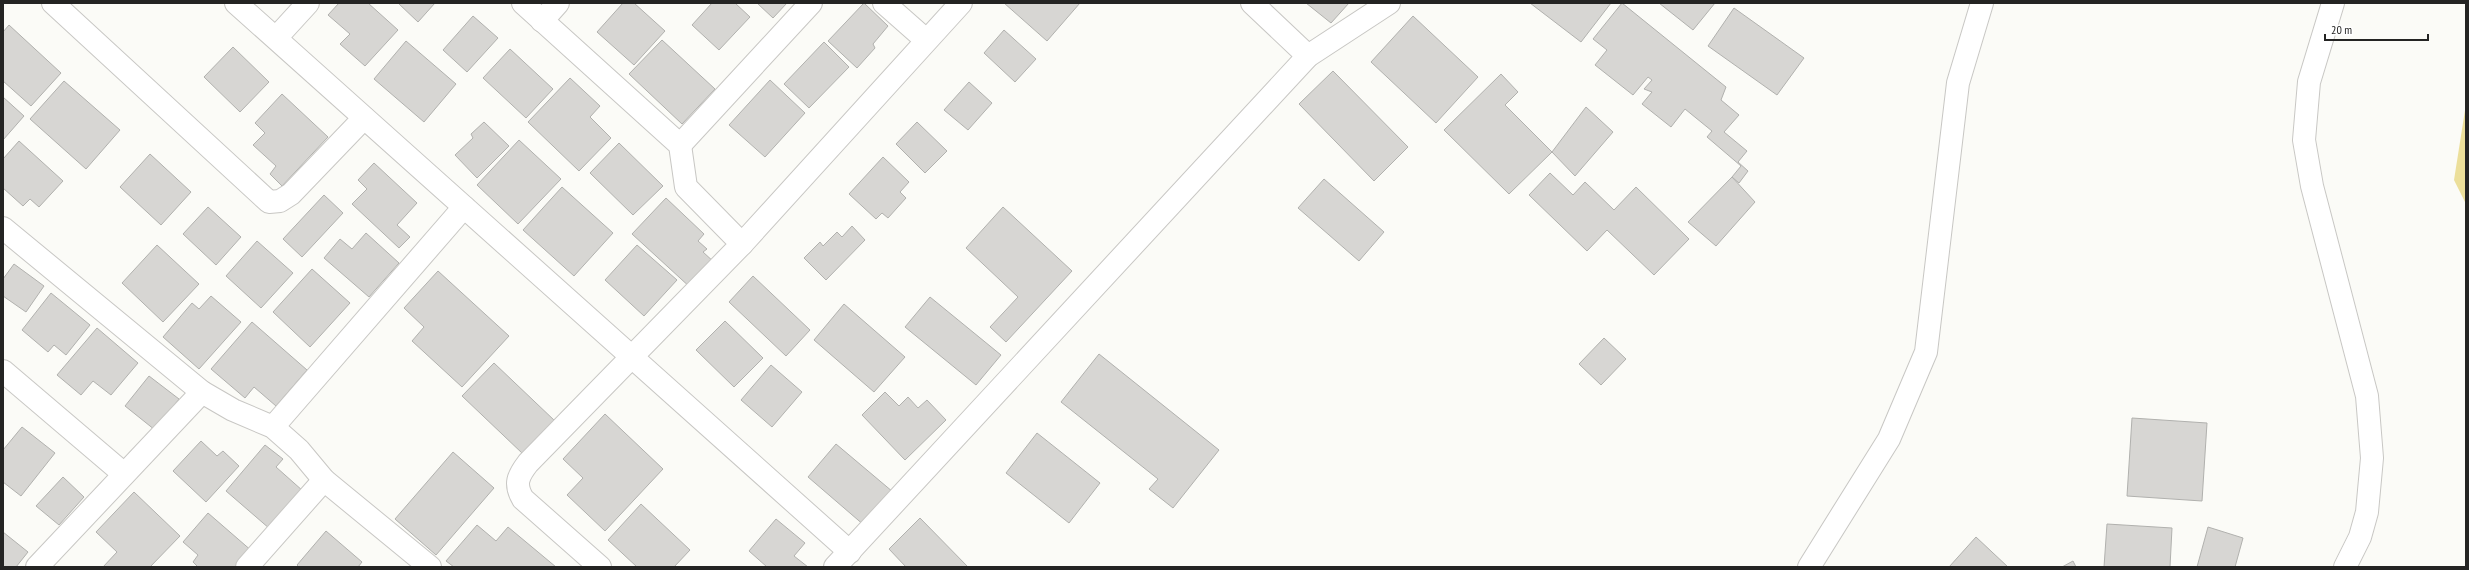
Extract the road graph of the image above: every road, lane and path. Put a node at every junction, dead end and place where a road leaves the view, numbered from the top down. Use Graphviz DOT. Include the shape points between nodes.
graph roads {
  1 [pos="53,3"];
  2 [pos="236,3"];
  3 [pos="308,3"];
  4 [pos="523,3"];
  5 [pos="558,3"];
  6 [pos="811,3"];
  7 [pos="884,3"];
  8 [pos="961,3"];
  9 [pos="1252,3"];
  10 [pos="1388,3"];
  11 [pos="1982,3"];
  12 [pos="2333,3"];
  13 [pos="542,21"];
  14 [pos="276,38"];
  15 [pos="926,40"];
  16 [pos="1308,56"];
  17 [pos="364,118"];
  18 [pos="680,145"];
  19 [pos="464,208"];
  20 [pos="3,228"];
  21 [pos="742,244"];
  22 [pos="632,358"];
  23 [pos="3,371"];
  24 [pos="202,392"];
  25 [pos="273,426"];
  26 [pos="124,474"];
  27 [pos="324,480"];
  28 [pos="842,560"];
  29 [pos="37,567"];
  30 [pos="247,567"];
  31 [pos="430,567"];
  32 [pos="600,567"];
  33 [pos="1809,567"];
  34 [pos="2345,567"];
  1 -- 17 [label="street" via="269,202 280,201 291,194"];
  2 -- 14 [label="street"];
  3 -- 14 [label="street"];
  4 -- 13 [label="street"];
  5 -- 13 [label="street"];
  6 -- 18 [label="street"];
  7 -- 15 [label="street"];
  8 -- 15 [label="street"];
  9 -- 16 [label="street"];
  10 -- 16 [label="street"];
  11 -- 33 [label="street" via="1958,83 1926,352 1889,439"];
  12 -- 34 [label="street" via="2309,82 2304,140 2312,186 2367,396 2372,458 2368,506 2360,538"];
  13 -- 18 [label="street"];
  14 -- 17 [label="street"];
  15 -- 21 [label="street"];
  16 -- 28 [label="street"];
  17 -- 19 [label="street"];
  18 -- 21 [label="street" via="686,187"];
  19 -- 22 [label="street"];
  19 -- 25 [label="street"];
  20 -- 24 [label="street"];
  21 -- 22 [label="street"];
  22 -- 28 [label="street"];
  22 -- 32 [label="street" via="528,463 518,477 518,491 530,506"];
  23 -- 26 [label="street"];
  24 -- 25 [label="street" via="233,410"];
  24 -- 26 [label="street"];
  25 -- 27 [label="street" via="299,450"];
  26 -- 29 [label="street"];
  27 -- 30 [label="street"];
  27 -- 31 [label="street"];
}
